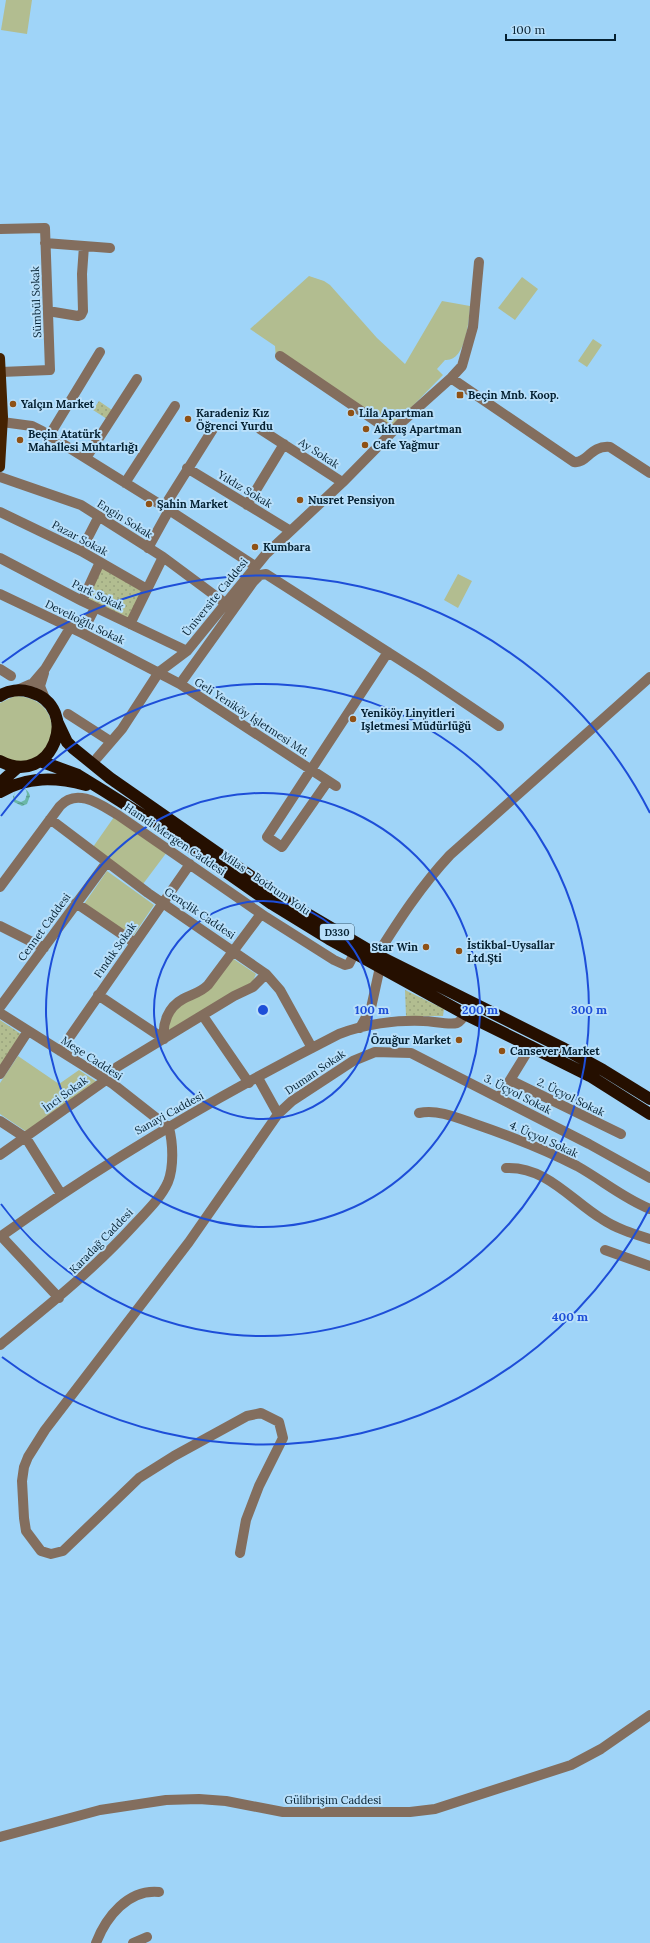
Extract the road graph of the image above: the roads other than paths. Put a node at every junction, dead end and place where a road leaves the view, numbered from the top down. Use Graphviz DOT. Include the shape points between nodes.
graph roads {
  1 [pos="0,229"];
  2 [pos="45,243"];
  3 [pos="84,246"];
  4 [pos="110,248"];
  5 [pos="479,262"];
  6 [pos="48,311"];
  7 [pos="100,352"];
  8 [pos="280,356"];
  9 [pos="0,358"];
  10 [pos="1,372"];
  11 [pos="451,378"];
  12 [pos="136,379"];
  13 [pos="175,406"];
  14 [pos="2,418"];
  15 [pos="260,428"];
  16 [pos="212,429"];
  17 [pos="392,432"];
  18 [pos="49,436"];
  19 [pos="284,444"];
  20 [pos="86,458"];
  21 [pos="0,466"];
  22 [pos="188,468"];
  23 [pos="650,473"];
  24 [pos="0,477"];
  25 [pos="342,482"];
  26 [pos="125,483"];
  27 [pos="247,505"];
  28 [pos="167,509"];
  29 [pos="0,512"];
  30 [pos="99,516"];
  31 [pos="289,530"];
  32 [pos="148,548"];
  33 [pos="81,551"];
  34 [pos="163,557"];
  35 [pos="0,558"];
  36 [pos="100,562"];
  37 [pos="254,566"];
  38 [pos="147,588"];
  39 [pos="0,594"];
  40 [pos="82,601"];
  41 [pos="225,603"];
  42 [pos="95,608"];
  43 [pos="130,624"];
  44 [pos="70,628"];
  45 [pos="82,633"];
  46 [pos="187,651"];
  47 [pos="388,652"];
  48 [pos="0,669"];
  49 [pos="45,669"];
  50 [pos="159,672"];
  51 [pos="11,676"];
  52 [pos="649,680"];
  53 [pos="180,684"];
  54 [pos="16,690"];
  55 [pos="1,694"];
  56 [pos="46,701"];
  57 [pos="68,714"];
  58 [pos="57,721"];
  59 [pos="499,726"];
  60 [pos="110,741"];
  61 [pos="97,758"];
  62 [pos="0,761"];
  63 [pos="40,761"];
  64 [pos="18,767"];
  65 [pos="310,770"];
  66 [pos="0,783"];
  67 [pos="104,791"];
  68 [pos="0,792"];
  69 [pos="50,819"];
  70 [pos="106,862"];
  71 [pos="190,864"];
  72 [pos="0,887"];
  73 [pos="76,903"];
  74 [pos="163,903"];
  75 [pos="261,914"];
  76 [pos="0,926"];
  77 [pos="135,943"];
  78 [pos="44,948"];
  79 [pos="234,951"];
  80 [pos="354,954"];
  81 [pos="379,961"];
  82 [pos="266,974"];
  83 [pos="98,995"];
  84 [pos="0,1007"];
  85 [pos="0,1013"];
  86 [pos="465,1014"];
  87 [pos="203,1016"];
  88 [pos="360,1028"];
  89 [pos="28,1031"];
  90 [pos="164,1039"];
  91 [pos="531,1046"];
  92 [pos="312,1048"];
  93 [pos="60,1051"];
  94 [pos="369,1054"];
  95 [pos="0,1074"];
  96 [pos="106,1080"];
  97 [pos="254,1080"];
  98 [pos="510,1080"];
  99 [pos="499,1098"];
  100 [pos="650,1099"];
  101 [pos="420,1113"];
  102 [pos="278,1114"];
  103 [pos="650,1114"];
  104 [pos="0,1121"];
  105 [pos="169,1128"];
  106 [pos="621,1134"];
  107 [pos="26,1138"];
  108 [pos="0,1155"];
  109 [pos="506,1168"];
  110 [pos="650,1178"];
  111 [pos="61,1194"];
  112 [pos="650,1209"];
  113 [pos="0,1236"];
  114 [pos="650,1240"];
  115 [pos="605,1250"];
  116 [pos="650,1266"];
  117 [pos="59,1298"];
  118 [pos="0,1345"];
  119 [pos="240,1553"];
  120 [pos="650,1715"];
  121 [pos="0,1837"];
  122 [pos="159,1892"];
  123 [pos="96,1943"];
  1 -- 2 [label="street, Sümbül Sokak" via="45,228"];
  2 -- 3 [label="street"];
  2 -- 6 [label="street, Sümbül Sokak"];
  3 -- 4 [label="street"];
  3 -- 6 [label="street" via="81,315"];
  5 -- 11 [label="street, Üniversite Caddesi" via="473,330 462,366"];
  6 -- 10 [label="street, Sümbül Sokak" via="50,370"];
  7 -- 18 [label="street"];
  8 -- 17 [label="street"];
  9 -- 10 [label="main road"];
  10 -- 14 [label="main road"];
  11 -- 17 [label="street, Üniversite Caddesi"];
  11 -- 23 [label="street" via="574,462 581,461 596,449 610,447"];
  12 -- 20 [label="street"];
  13 -- 26 [label="street"];
  14 -- 18 [label="street" via="32,426"];
  14 -- 21 [label="main road"];
  15 -- 19 [label="street, Ay Sokak"];
  16 -- 22 [label="street"];
  17 -- 25 [label="street, Üniversite Caddesi"];
  18 -- 20 [label="street"];
  19 -- 25 [label="street, Ay Sokak"];
  19 -- 27 [label="street, Ay Sokak"];
  20 -- 26 [label="street"];
  22 -- 27 [label="street, Yıldız Sokak"];
  22 -- 28 [label="street"];
  24 -- 30 [label="street, Engin Sokak" via="81,505"];
  25 -- 31 [label="street, Üniversite Caddesi"];
  26 -- 28 [label="street"];
  27 -- 31 [label="street, Yıldız Sokak"];
  28 -- 32 [label="street"];
  28 -- 37 [label="street"];
  29 -- 33 [label="street, Pazar Sokak"];
  30 -- 32 [label="street, Engin Sokak"];
  30 -- 33 [label="street"];
  31 -- 37 [label="street, Üniversite Caddesi"];
  32 -- 34 [label="street, Engin Sokak"];
  33 -- 36 [label="street, Pazar Sokak"];
  34 -- 38 [label="street"];
  34 -- 41 [label="street, Engin Sokak"];
  35 -- 40 [label="street, Park Sokak"];
  36 -- 38 [label="street, Pazar Sokak"];
  36 -- 40 [label="street"];
  37 -- 41 [label="street, Üniversite Caddesi"];
  38 -- 43 [label="street"];
  39 -- 44 [label="street, Develioğlu Sokak"];
  40 -- 42 [label="street, Park Sokak"];
  41 -- 46 [label="street, Üniversite Caddesi"];
  42 -- 43 [label="street, Park Sokak"];
  42 -- 45 [label="street"];
  43 -- 46 [label="street, Park Sokak"];
  44 -- 45 [label="street, Develioğlu Sokak"];
  44 -- 49 [label="street"];
  45 -- 50 [label="street, Develioğlu Sokak"];
  46 -- 50 [label="street, Üniversite Caddesi"];
  47 -- 53 [label="street, Geli Yeniköy İşletmesi Md." via="269,575 263,574 253,582"];
  47 -- 59 [label="street, Geli Yeniköy İşletmesi Md."];
  47 -- 65 [label="street, Geli Yeniköy İşletmesi Md."];
  48 -- 51 [label="street"];
  49 -- 54 [label="street" via="34,683"];
  49 -- 56 [label="street" via="40,686"];
  50 -- 53 [label="street, Geli Yeniköy İşletmesi Md."];
  50 -- 60 [label="street, Üniversite Caddesi" via="122,729"];
  52 -- 81 [label="street" via="450,855 408,906"];
  53 -- 65 [label="street, Geli Yeniköy İşletmesi Md."];
  54 -- 55 [label="highway"];
  54 -- 56 [label="highway" via="34,693"];
  56 -- 58 [label="highway"];
  57 -- 60 [label="street"];
  58 -- 63 [label="highway" via="55,743"];
  58 -- 81 [label="highway, Milas - Bodrum Yolu / D330" via="67,742 110,778 292,905"];
  60 -- 61 [label="street, Üniversite Caddesi"];
  62 -- 64 [label="highway"];
  63 -- 64 [label="highway" via="30,766"];
  63 -- 67 [label="highway, Milas - Bodrum Yolu" via="78,775"];
  64 -- 66 [label="highway"];
  65 -- 65 [label="street, Geli Yeniköy İşletmesi Md." via="332,783 282,847 267,837"];
  67 -- 68 [label="highway" via="62,779 48,779 13,785"];
  67 -- 80 [label="highway, Milas - Bodrum Yolu / D330" via="305,925"];
  69 -- 70 [label="street, Gençlik Caddesi"];
  69 -- 71 [label="street, Hamdi Mergen Caddesi" via="68,798 84,798 118,815"];
  69 -- 72 [label="street, Hamdi Mergen Caddesi"];
  70 -- 73 [label="street, Cennet Caddesi"];
  70 -- 74 [label="street, Gençlik Caddesi"];
  71 -- 74 [label="street, Fındık Sokak"];
  71 -- 75 [label="street, Hamdi Mergen Caddesi"];
  73 -- 77 [label="street"];
  73 -- 78 [label="street, Cennet Caddesi"];
  74 -- 77 [label="street, Fındık Sokak"];
  74 -- 79 [label="street, Gençlik Caddesi"];
  75 -- 79 [label="street"];
  75 -- 80 [label="street, Hamdi Mergen Caddesi" via="340,963 349,964"];
  76 -- 78 [label="street"];
  77 -- 83 [label="street, Fındık Sokak"];
  78 -- 84 [label="street, Cennet Caddesi"];
  79 -- 82 [label="street, Gençlik Caddesi"];
  79 -- 90 [label="street" via="205,988 175,1005 163,1025"];
  80 -- 81 [label="highway, Milas - Bodrum Yolu / D330"];
  81 -- 86 [label="highway, Milas - Bodrum Yolu / D330"];
  81 -- 88 [label="street" via="371,1008"];
  81 -- 100 [label="highway, Milas - Bodrum Yolu / D330" via="561,1047"];
  82 -- 87 [label="street, İnci Sokak" via="247,992 234,996"];
  82 -- 92 [label="street, Gençlik Caddesi" via="280,990"];
  83 -- 90 [label="street"];
  83 -- 93 [label="street, Fındık Sokak"];
  85 -- 89 [label="street, Meşe Caddesi"];
  86 -- 88 [label="street, Sanayi Caddesi" via="461,1021 455,1023 412,1021"];
  86 -- 91 [label="highway, Milas - Bodrum Yolu / D330"];
  87 -- 90 [label="street, İnci Sokak"];
  87 -- 97 [label="street"];
  88 -- 92 [label="street, Sanayi Caddesi" via="339,1034"];
  89 -- 93 [label="street, Meşe Caddesi"];
  89 -- 95 [label="street"];
  90 -- 96 [label="street, İnci Sokak" via="117,1067"];
  91 -- 98 [label="street"];
  91 -- 103 [label="highway, Milas - Bodrum Yolu / D330" via="590,1076"];
  92 -- 97 [label="street, Sanayi Caddesi"];
  93 -- 96 [label="street, Meşe Caddesi"];
  94 -- 99 [label="street, 3. Üçyol Sokak" via="411,1053"];
  94 -- 102 [label="street, Duman Sokak" via="345,1065 302,1093"];
  96 -- 105 [label="street, Meşe Caddesi"];
  96 -- 107 [label="street, İnci Sokak"];
  97 -- 102 [label="street"];
  97 -- 105 [label="street, Sanayi Caddesi"];
  98 -- 99 [label="street"];
  98 -- 106 [label="street, 2. Üçyol Sokak"];
  99 -- 110 [label="street, 3. Üçyol Sokak"];
  101 -- 112 [label="street, 4. Üçyol Sokak" via="432,1112 455,1117 541,1148 591,1174 628,1199"];
  102 -- 119 [label="street, Duman Sokak" via="189,1242 46,1430 28,1456 22,1481 26,1531 42,1551 51,1554 63,1551 139,1478 247,1416 261,1413 279,1422 283,1438 259,1486 246,1520"];
  104 -- 107 [label="street"];
  105 -- 111 [label="street, Sanayi Caddesi" via="116,1158"];
  105 -- 117 [label="street, Karadağ Caddesi" via="171,1172 165,1189 105,1256"];
  107 -- 108 [label="street, İnci Sokak"];
  107 -- 111 [label="street"];
  109 -- 114 [label="street" via="527,1171 554,1184 567,1191 602,1220"];
  111 -- 113 [label="street, Sanayi Caddesi"];
  113 -- 117 [label="street"];
  115 -- 116 [label="street"];
  117 -- 118 [label="street, Karadağ Caddesi"];
  120 -- 121 [label="street, Gülibrişim Caddesi" via="572,1765 435,1809 410,1812 283,1812 226,1801 166,1800 100,1810"];
  122 -- 123 [label="street" via="146,1892 120,1906 107,1921"];
}
